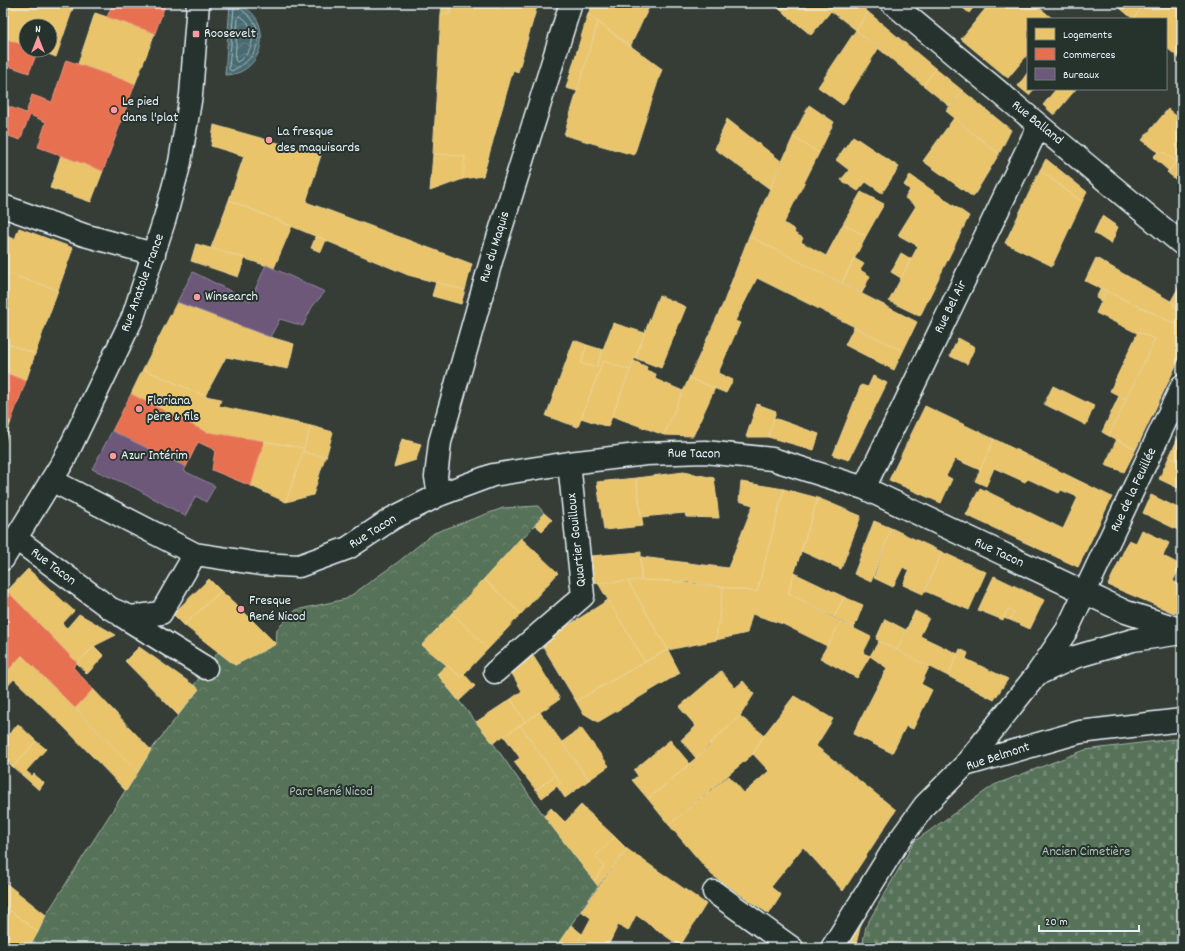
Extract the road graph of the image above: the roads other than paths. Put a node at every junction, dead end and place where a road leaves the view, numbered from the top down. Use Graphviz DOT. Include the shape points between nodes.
graph roads {
  1 [pos="198,3"];
  2 [pos="571,3"];
  3 [pos="892,3"];
  4 [pos="1039,125"];
  5 [pos="3,206"];
  6 [pos="1182,244"];
  7 [pos="154,254"];
  8 [pos="1182,386"];
  9 [pos="569,463"];
  10 [pos="53,481"];
  11 [pos="864,488"];
  12 [pos="439,495"];
  13 [pos="15,538"];
  14 [pos="195,554"];
  15 [pos="3,559"];
  16 [pos="1085,593"];
  17 [pos="111,609"];
  18 [pos="1182,632"];
  19 [pos="206,668"];
  20 [pos="494,672"];
  21 [pos="1037,674"];
  22 [pos="1182,720"];
  23 [pos="965,765"];
  24 [pos="714,892"];
  25 [pos="792,948"];
  26 [pos="832,948"];
  1 -- 7 [label="street, Rue Anatole France" via="191,95 180,162"];
  2 -- 12 [label="street, Rue du Maquis" via="493,254 440,442 436,477"];
  3 -- 4 [label="street, Rue Balland"];
  4 -- 6 [label="street, Rue Balland"];
  4 -- 11 [label="street, Rue Bel Air"];
  5 -- 7 [label="street" via="84,234"];
  7 -- 10 [label="street, Rue Anatole France" via="133,317"];
  8 -- 16 [label="street, Rue de la Feuillée"];
  9 -- 11 [label="street, Rue Tacon" via="646,454 705,452 772,459"];
  9 -- 12 [label="street, Rue Tacon" via="493,475"];
  9 -- 20 [label="street, Quartier Gouilloux" via="583,596"];
  10 -- 13 [label="street, Rue Anatole France"];
  10 -- 14 [label="street, Rue Tacon"];
  11 -- 16 [label="street, Rue Tacon"];
  12 -- 14 [label="street, Rue Tacon" via="393,518 348,548 299,566 260,564"];
  13 -- 15 [label="street, Rue Anatole France"];
  13 -- 17 [label="street, Rue Tacon"];
  14 -- 17 [label="street, Rue Tacon" via="161,613 131,617"];
  16 -- 18 [label="street, Rue Tacon" via="1126,612"];
  16 -- 21 [label="street, Rue de la Feuillée" via="1067,630"];
  17 -- 19 [label="street"];
  18 -- 21 [label="street" via="1126,642 1075,656"];
  21 -- 23 [label="street, Rue de la Feuillée"];
  22 -- 23 [label="street, Rue Belmont" via="1080,732"];
  23 -- 26 [label="street, Rue Belmont" via="925,805 896,845"];
  24 -- 25 [label="street"];
}
